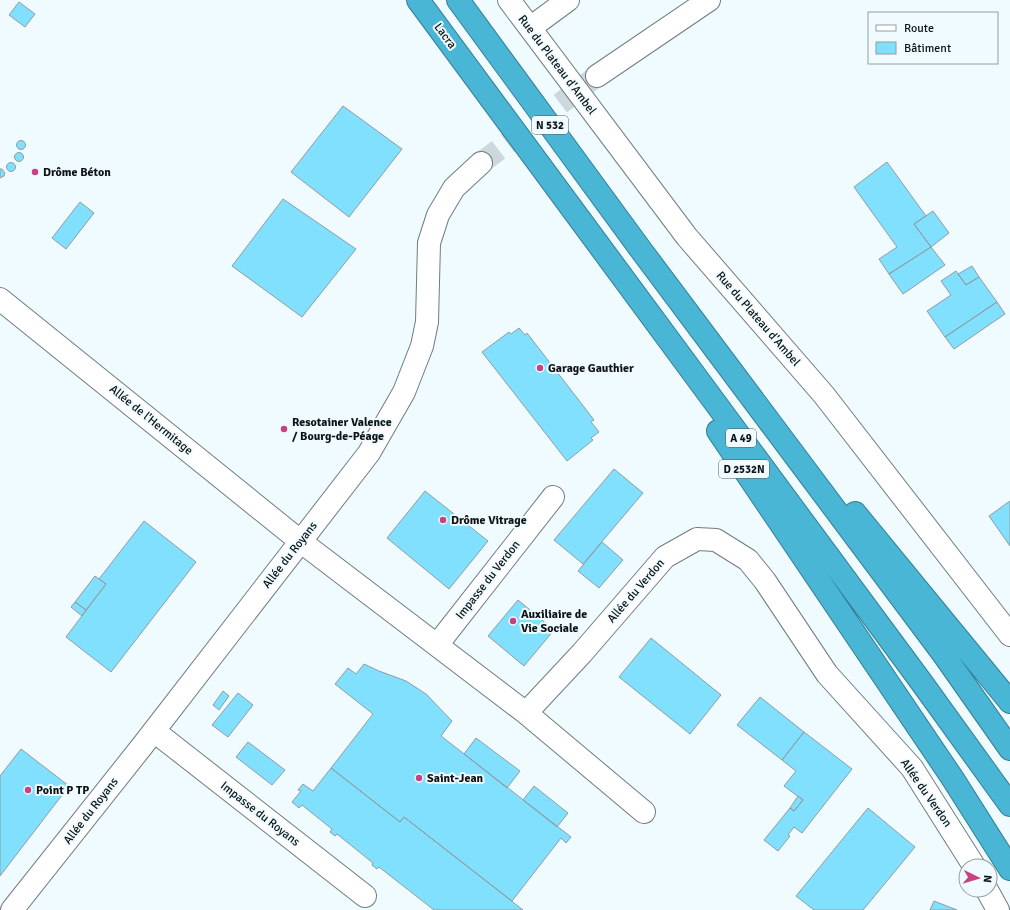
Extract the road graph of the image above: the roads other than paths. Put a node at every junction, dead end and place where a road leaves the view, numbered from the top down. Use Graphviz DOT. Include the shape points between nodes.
graph roads {
  1 [pos="418,0"];
  2 [pos="458,0"];
  3 [pos="509,0"];
  4 [pos="568,0"];
  5 [pos="709,0"];
  6 [pos="530,28"];
  7 [pos="472,73"];
  8 [pos="597,76"];
  9 [pos="481,164"];
  10 [pos="641,250"];
  11 [pos="0,299"];
  12 [pos="553,497"];
  13 [pos="300,541"];
  14 [pos="1010,635"];
  15 [pos="437,645"];
  16 [pos="1010,702"];
  17 [pos="526,713"];
  18 [pos="154,731"];
  19 [pos="1010,748"];
  20 [pos="1010,805"];
  21 [pos="644,812"];
  22 [pos="969,858"];
  23 [pos="1010,869"];
  24 [pos="365,896"];
  25 [pos="992,898"];
  26 [pos="12,910"];
  27 [pos="998,910"];
  1 -- 7 [label="highway, Lacra"];
  2 -- 10 [label="highway, N 532"];
  3 -- 6 [label="street, Rue du Plateau d'Ambel"];
  4 -- 6 [label="street"];
  5 -- 8 [label="street"];
  6 -- 14 [label="street, Rue du Plateau d'Ambel" via="687,237 824,395"];
  7 -- 20 [label="highway, A 49"];
  7 -- 23 [label="highway, D 2532N" via="898,696"];
  9 -- 13 [label="street, Allée du Royans" via="454,188 438,215 429,243 427,322 422,346 404,392 369,453"];
  10 -- 16 [label="highway"];
  10 -- 19 [label="highway, A 49" via="944,655"];
  11 -- 13 [label="street, Allée de l'Hermitage"];
  12 -- 15 [label="street, Impasse du Verdon"];
  13 -- 15 [label="street"];
  13 -- 18 [label="street, Allée du Royans"];
  15 -- 17 [label="street"];
  17 -- 21 [label="street"];
  17 -- 22 [label="street, Allée du Verdon" via="665,557 697,539 716,540 748,560 765,581 827,674 912,768"];
  18 -- 24 [label="street, Impasse du Royans"];
  18 -- 26 [label="street, Allée du Royans"];
  25 -- 27 [label="street"];
}
